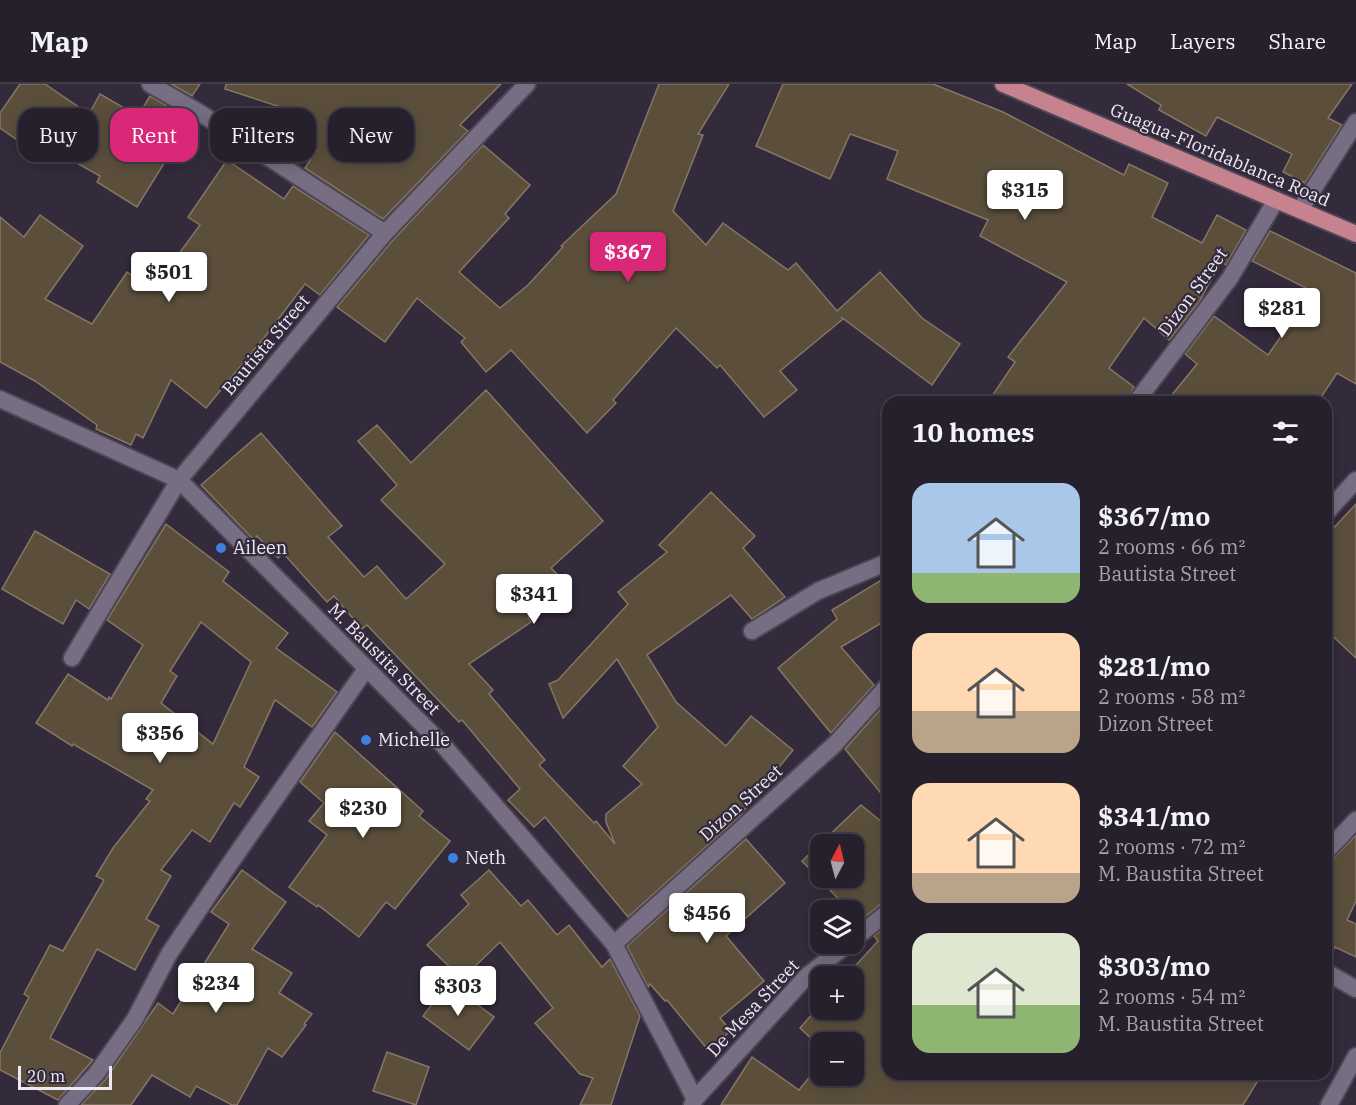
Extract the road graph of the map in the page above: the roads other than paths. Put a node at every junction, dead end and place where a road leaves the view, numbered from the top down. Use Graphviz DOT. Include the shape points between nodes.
graph roads {
  1 [pos="150,84"];
  2 [pos="527,84"];
  3 [pos="1003,84"];
  4 [pos="1356,122"];
  5 [pos="1276,200"];
  6 [pos="1300,210"];
  7 [pos="385,233"];
  8 [pos="1356,234"];
  9 [pos="1141,396"];
  10 [pos="0,399"];
  11 [pos="179,480"];
  12 [pos="1356,480"];
  13 [pos="1332,506"];
  14 [pos="882,564"];
  15 [pos="752,631"];
  16 [pos="72,658"];
  17 [pos="366,669"];
  18 [pos="882,692"];
  19 [pos="1356,820"];
  20 [pos="1332,846"];
  21 [pos="882,917"];
  22 [pos="864,931"];
  23 [pos="614,944"];
  24 [pos="835,954"];
  25 [pos="1332,975"];
  26 [pos="1356,989"];
  27 [pos="1356,1056"];
  28 [pos="694,1102"];
  29 [pos="67,1105"];
  30 [pos="1329,1105"];
  1 -- 7 [label="street"];
  2 -- 7 [label="street, Bautista Street"];
  3 -- 5 [label="main road, Guagua-Floridablanca Road"];
  4 -- 6 [label="street"];
  5 -- 6 [label="main road, Guagua-Floridablanca Road"];
  5 -- 9 [label="street, Dizon Street" via="1230,279"];
  6 -- 8 [label="main road, Guagua-Floridablanca Road"];
  7 -- 11 [label="street, Bautista Street"];
  10 -- 11 [label="street, M. Baustita Street"];
  11 -- 16 [label="street, Bautista Street"];
  11 -- 17 [label="street, M. Baustita Street"];
  12 -- 13 [label="street"];
  14 -- 15 [label="street" via="818,591"];
  17 -- 23 [label="street, M. Baustita Street" via="443,745"];
  17 -- 29 [label="street" via="170,954 135,1019 96,1074"];
  18 -- 23 [label="street, Dizon Street" via="835,744"];
  19 -- 20 [label="street"];
  21 -- 22 [label="street"];
  23 -- 28 [label="street, M. Baustita Street"];
  24 -- 28 [label="street, De Mesa Street" via="808,975"];
  25 -- 26 [label="street"];
  27 -- 30 [label="street"];
}
